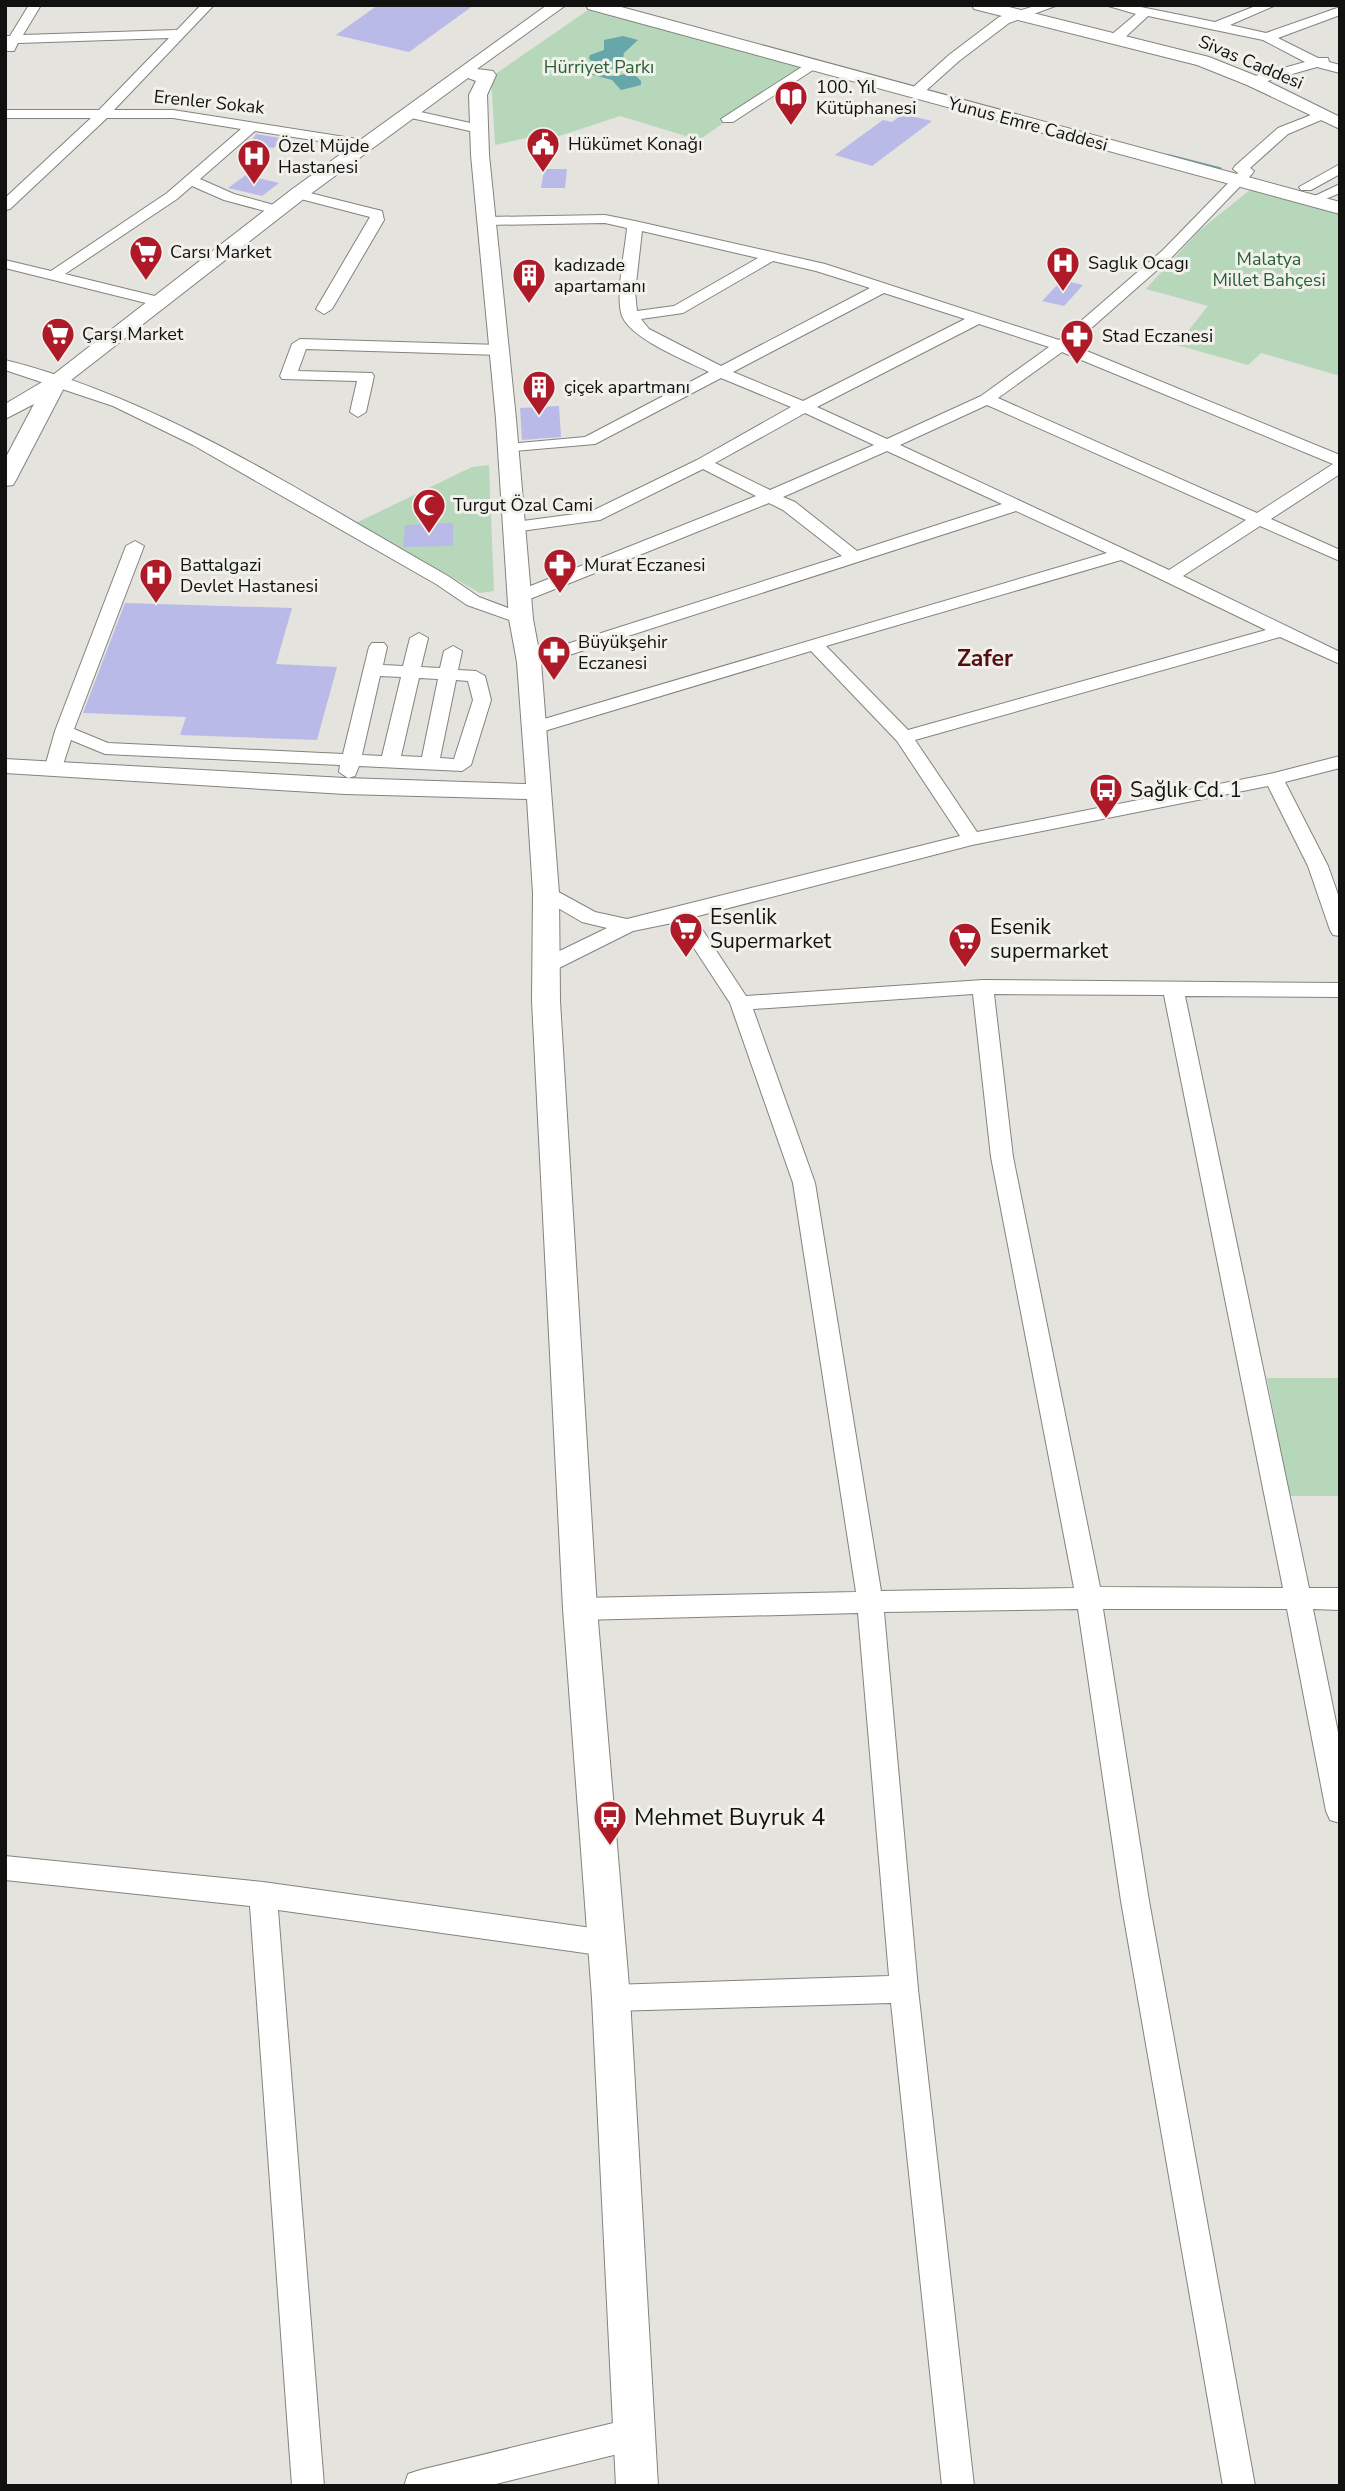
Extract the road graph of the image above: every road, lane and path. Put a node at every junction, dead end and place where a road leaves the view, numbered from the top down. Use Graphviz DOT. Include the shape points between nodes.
graph roads {
  1 [pos="35,5"];
  2 [pos="208,5"];
  3 [pos="594,5"];
  4 [pos="624,5"];
  5 [pos="980,5"];
  6 [pos="1052,5"];
  7 [pos="1111,5"];
  8 [pos="1270,5"];
  9 [pos="565,9"];
  10 [pos="1016,10"];
  11 [pos="1340,11"];
  12 [pos="1145,12"];
  13 [pos="1216,26"];
  14 [pos="177,34"];
  15 [pos="1267,37"];
  16 [pos="1115,39"];
  17 [pos="9,40"];
  18 [pos="5,54"];
  19 [pos="1340,56"];
  20 [pos="1317,63"];
  21 [pos="811,65"];
  22 [pos="1340,69"];
  23 [pos="480,75"];
  24 [pos="1253,81"];
  25 [pos="921,87"];
  26 [pos="439,90"];
  27 [pos="407,113"];
  28 [pos="5,114"];
  29 [pos="103,114"];
  30 [pos="1321,115"];
  31 [pos="727,119"];
  32 [pos="1340,124"];
  33 [pos="254,125"];
  34 [pos="479,129"];
  35 [pos="364,144"];
  36 [pos="1340,168"];
  37 [pos="1241,174"];
  38 [pos="190,180"];
  39 [pos="1325,193"];
  40 [pos="298,194"];
  41 [pos="5,206"];
  42 [pos="1340,208"];
  43 [pos="276,210"];
  44 [pos="488,221"];
  45 [pos="635,225"];
  46 [pos="771,256"];
  47 [pos="5,264"];
  48 [pos="53,276"];
  49 [pos="882,288"];
  50 [pos="162,302"];
  51 [pos="324,309"];
  52 [pos="663,312"];
  53 [pos="634,320"];
  54 [pos="975,320"];
  55 [pos="1061,346"];
  56 [pos="500,350"];
  57 [pos="5,365"];
  58 [pos="722,373"];
  59 [pos="57,382"];
  60 [pos="987,400"];
  61 [pos="804,407"];
  62 [pos="358,412"];
  63 [pos="5,413"];
  64 [pos="890,446"];
  65 [pos="508,449"];
  66 [pos="1340,461"];
  67 [pos="703,463"];
  68 [pos="1340,467"];
  69 [pos="5,480"];
  70 [pos="769,497"];
  71 [pos="1017,505"];
  72 [pos="1258,520"];
  73 [pos="514,527"];
  74 [pos="135,547"];
  75 [pos="1123,554"];
  76 [pos="1340,556"];
  77 [pos="856,558"];
  78 [pos="1170,577"];
  79 [pos="520,608"];
  80 [pos="1281,631"];
  81 [pos="419,638"];
  82 [pos="814,644"];
  83 [pos="378,647"];
  84 [pos="453,651"];
  85 [pos="1340,659"];
  86 [pos="529,662"];
  87 [pos="373,670"];
  88 [pos="411,672"];
  89 [pos="449,674"];
  90 [pos="534,728"];
  91 [pos="64,731"];
  92 [pos="904,737"];
  93 [pos="351,760"];
  94 [pos="390,762"];
  95 [pos="1340,762"];
  96 [pos="430,763"];
  97 [pos="5,766"];
  98 [pos="53,770"];
  99 [pos="1274,779"];
  100 [pos="345,786"];
  101 [pos="537,792"];
  102 [pos="972,839"];
  103 [pos="546,893"];
  104 [pos="682,914"];
  105 [pos="627,926"];
  106 [pos="1340,930"];
  107 [pos="546,966"];
  108 [pos="983,987"];
  109 [pos="1173,990"];
  110 [pos="1340,990"];
  111 [pos="740,1003"];
  112 [pos="1089,1598"];
  113 [pos="1299,1599"];
  114 [pos="1340,1600"];
  115 [pos="870,1602"];
  116 [pos="580,1609"];
  117 [pos="1340,1811"];
  118 [pos="5,1868"];
  119 [pos="263,1895"];
  120 [pos="607,1943"];
  121 [pos="904,1989"];
  122 [pos="611,1998"];
  123 [pos="634,2434"];
  124 [pos="308,2486"];
  125 [pos="420,2486"];
  126 [pos="637,2486"];
  127 [pos="958,2486"];
  128 [pos="1239,2486"];
  1 -- 17 [label="street"];
  2 -- 14 [label="street"];
  3 -- 21 [label="main road, Yunus Emre Caddesi"];
  4 -- 25 [label="main road, Yunus Emre Caddesi"];
  5 -- 10 [label="main road, Sivas Caddesi"];
  6 -- 10 [label="street"];
  7 -- 12 [label="street"];
  8 -- 13 [label="street"];
  9 -- 23 [label="main road"];
  10 -- 16 [label="main road, Sivas Caddesi"];
  10 -- 25 [label="street"];
  11 -- 15 [label="street"];
  12 -- 13 [label="street"];
  12 -- 16 [label="street"];
  13 -- 15 [label="street"];
  14 -- 17 [label="street"];
  14 -- 29 [label="street"];
  15 -- 20 [label="street"];
  16 -- 24 [label="main road, Sivas Caddesi" via="1203,61"];
  17 -- 18 [label="street"];
  19 -- 20 [label="street"];
  20 -- 22 [label="street"];
  20 -- 24 [label="street"];
  21 -- 25 [label="main road, Yunus Emre Caddesi"];
  21 -- 31 [label="street"];
  23 -- 26 [label="main road"];
  23 -- 26 [label="main road" via="459,87"];
  23 -- 34 [label="main road"];
  24 -- 30 [label="main road, Sivas Caddesi"];
  25 -- 37 [label="main road, Yunus Emre Caddesi"];
  26 -- 27 [label="main road"];
  27 -- 34 [label="street"];
  27 -- 35 [label="main road"];
  28 -- 29 [label="street, Erenler Sokak"];
  29 -- 33 [label="street, Erenler Sokak" via="173,114"];
  29 -- 41 [label="street"];
  30 -- 32 [label="main road, Sivas Caddesi"];
  30 -- 37 [label="street" via="1283,131"];
  33 -- 35 [label="street, Erenler Sokak"];
  33 -- 38 [label="street"];
  34 -- 44 [label="main road"];
  35 -- 40 [label="main road"];
  36 -- 39 [label="street"];
  37 -- 39 [label="main road, Yunus Emre Caddesi"];
  37 -- 55 [label="street" via="1168,253"];
  38 -- 43 [label="street"];
  38 -- 48 [label="street"];
  39 -- 42 [label="main road, Yunus Emre Caddesi"];
  40 -- 43 [label="main road"];
  40 -- 51 [label="street" via="377,214"];
  43 -- 50 [label="main road"];
  44 -- 45 [label="street" via="593,219"];
  44 -- 56 [label="main road"];
  45 -- 46 [label="street"];
  45 -- 53 [label="street" via="628,292"];
  46 -- 49 [label="street"];
  46 -- 52 [label="street" via="678,310"];
  47 -- 48 [label="street"];
  48 -- 50 [label="street"];
  49 -- 54 [label="street"];
  49 -- 58 [label="street"];
  50 -- 59 [label="main road"];
  52 -- 53 [label="street"];
  53 -- 58 [label="street" via="644,332"];
  54 -- 55 [label="street"];
  54 -- 61 [label="street"];
  55 -- 60 [label="street"];
  55 -- 66 [label="street"];
  56 -- 62 [label="street" via="300,344 288,376 366,376"];
  56 -- 65 [label="main road"];
  57 -- 59 [label="street"];
  58 -- 61 [label="street"];
  58 -- 65 [label="street" via="589,441"];
  59 -- 63 [label="main road"];
  59 -- 69 [label="main road"];
  59 -- 79 [label="street" via="119,403 200,442 473,601"];
  60 -- 64 [label="street"];
  60 -- 72 [label="street"];
  61 -- 64 [label="street"];
  61 -- 67 [label="street"];
  64 -- 70 [label="street"];
  64 -- 71 [label="street"];
  65 -- 73 [label="main road"];
  67 -- 70 [label="street"];
  67 -- 73 [label="street" via="594,516"];
  68 -- 72 [label="street"];
  70 -- 77 [label="street" via="789,506"];
  70 -- 79 [label="street"];
  71 -- 75 [label="street"];
  71 -- 77 [label="street"];
  72 -- 76 [label="street"];
  72 -- 78 [label="street"];
  73 -- 79 [label="main road"];
  74 -- 91 [label="street"];
  75 -- 78 [label="street"];
  75 -- 82 [label="street"];
  77 -- 86 [label="street"];
  78 -- 80 [label="street"];
  79 -- 86 [label="main road"];
  80 -- 85 [label="street"];
  80 -- 92 [label="street"];
  81 -- 88 [label="street"];
  82 -- 90 [label="street"];
  82 -- 92 [label="street"];
  83 -- 87 [label="street"];
  84 -- 89 [label="street"];
  86 -- 90 [label="main road"];
  87 -- 88 [label="street"];
  87 -- 93 [label="street"];
  88 -- 89 [label="street"];
  88 -- 94 [label="street"];
  89 -- 96 [label="street"];
  89 -- 96 [label="street" via="476,676 482,700 462,765"];
  90 -- 101 [label="main road"];
  91 -- 93 [label="street" via="105,748"];
  91 -- 98 [label="street"];
  92 -- 102 [label="street"];
  93 -- 94 [label="street"];
  93 -- 100 [label="street"];
  94 -- 96 [label="street"];
  95 -- 99 [label="street"];
  97 -- 98 [label="main road"];
  98 -- 100 [label="main road"];
  99 -- 102 [label="street"];
  99 -- 106 [label="street" via="1318,866"];
  100 -- 101 [label="main road"];
  101 -- 103 [label="main road"];
  102 -- 104 [label="street"];
  103 -- 105 [label="street" via="589,917"];
  103 -- 107 [label="main road"];
  104 -- 105 [label="street"];
  104 -- 111 [label="street"];
  105 -- 107 [label="street"];
  107 -- 116 [label="main road"];
  108 -- 109 [label="street"];
  108 -- 111 [label="street"];
  108 -- 112 [label="street" via="1002,1157"];
  109 -- 110 [label="street"];
  109 -- 113 [label="street"];
  111 -- 115 [label="street" via="804,1183"];
  112 -- 113 [label="street"];
  112 -- 115 [label="street"];
  112 -- 128 [label="street" via="1135,1901"];
  113 -- 114 [label="street"];
  113 -- 117 [label="street"];
  115 -- 116 [label="street"];
  115 -- 121 [label="street"];
  116 -- 120 [label="main road"];
  118 -- 119 [label="street"];
  119 -- 120 [label="street"];
  119 -- 124 [label="street"];
  120 -- 122 [label="main road"];
  121 -- 122 [label="street"];
  121 -- 127 [label="street"];
  122 -- 123 [label="main road"];
  123 -- 125 [label="street"];
  123 -- 126 [label="main road"];
}
